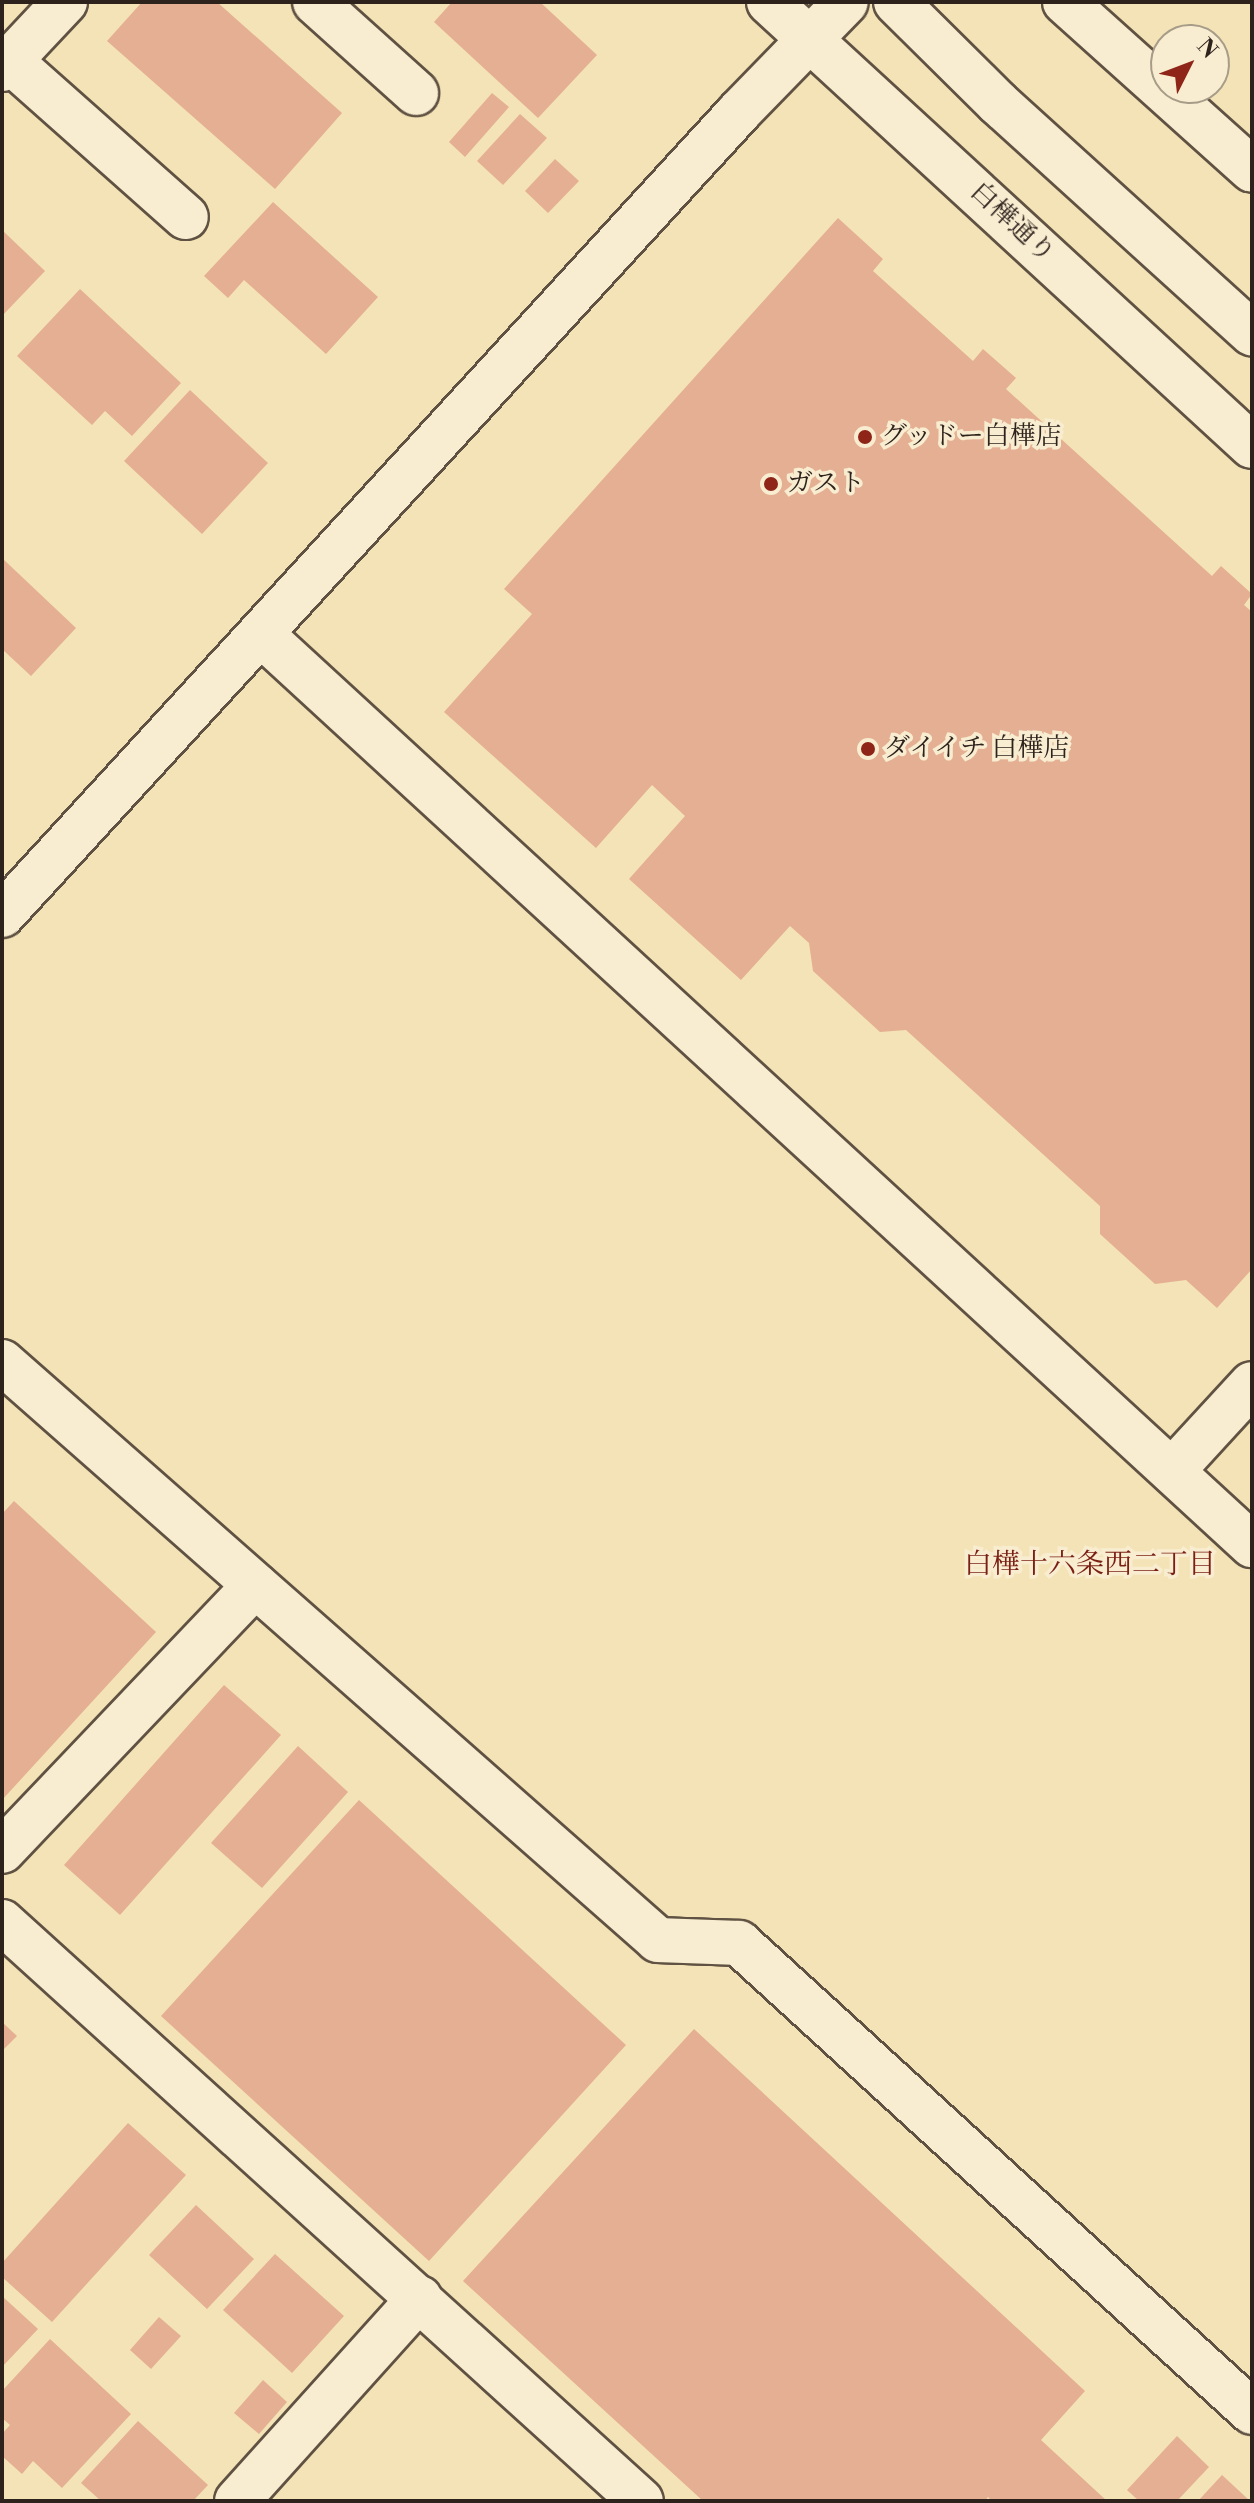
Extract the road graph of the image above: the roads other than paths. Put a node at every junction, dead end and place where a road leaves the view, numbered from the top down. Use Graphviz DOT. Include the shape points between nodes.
graph roads {
  1 [pos="65,2"];
  2 [pos="315,2"];
  3 [pos="769,2"];
  4 [pos="846,2"];
  5 [pos="896,2"];
  6 [pos="1065,2"];
  7 [pos="809,40"];
  8 [pos="6,65"];
  9 [pos="416,93"];
  10 [pos="1252,170"];
  11 [pos="186,217"];
  12 [pos="1252,333"];
  13 [pos="1252,446"];
  14 [pos="262,635"];
  15 [pos="2,915"];
  16 [pos="2,1362"];
  17 [pos="1252,1384"];
  18 [pos="1172,1471"];
  19 [pos="1252,1545"];
  20 [pos="255,1585"];
  21 [pos="2,1851"];
  22 [pos="2,1922"];
  23 [pos="420,2298"];
  24 [pos="1252,2412"];
  25 [pos="237,2501"];
  26 [pos="641,2501"];
  1 -- 8 [label="street"];
  2 -- 9 [label="street"];
  3 -- 7 [label="street, 白樺通り"];
  4 -- 7 [label="street"];
  5 -- 12 [label="street" via="998,103"];
  6 -- 10 [label="street"];
  7 -- 13 [label="street, 白樺通り"];
  7 -- 14 [label="street"];
  8 -- 11 [label="street"];
  14 -- 15 [label="street"];
  14 -- 18 [label="street"];
  16 -- 20 [label="street"];
  17 -- 18 [label="street"];
  18 -- 19 [label="street"];
  20 -- 21 [label="street"];
  20 -- 24 [label="street" via="658,1940 739,1943"];
  22 -- 23 [label="street"];
  23 -- 25 [label="street"];
  23 -- 26 [label="street"];
}
